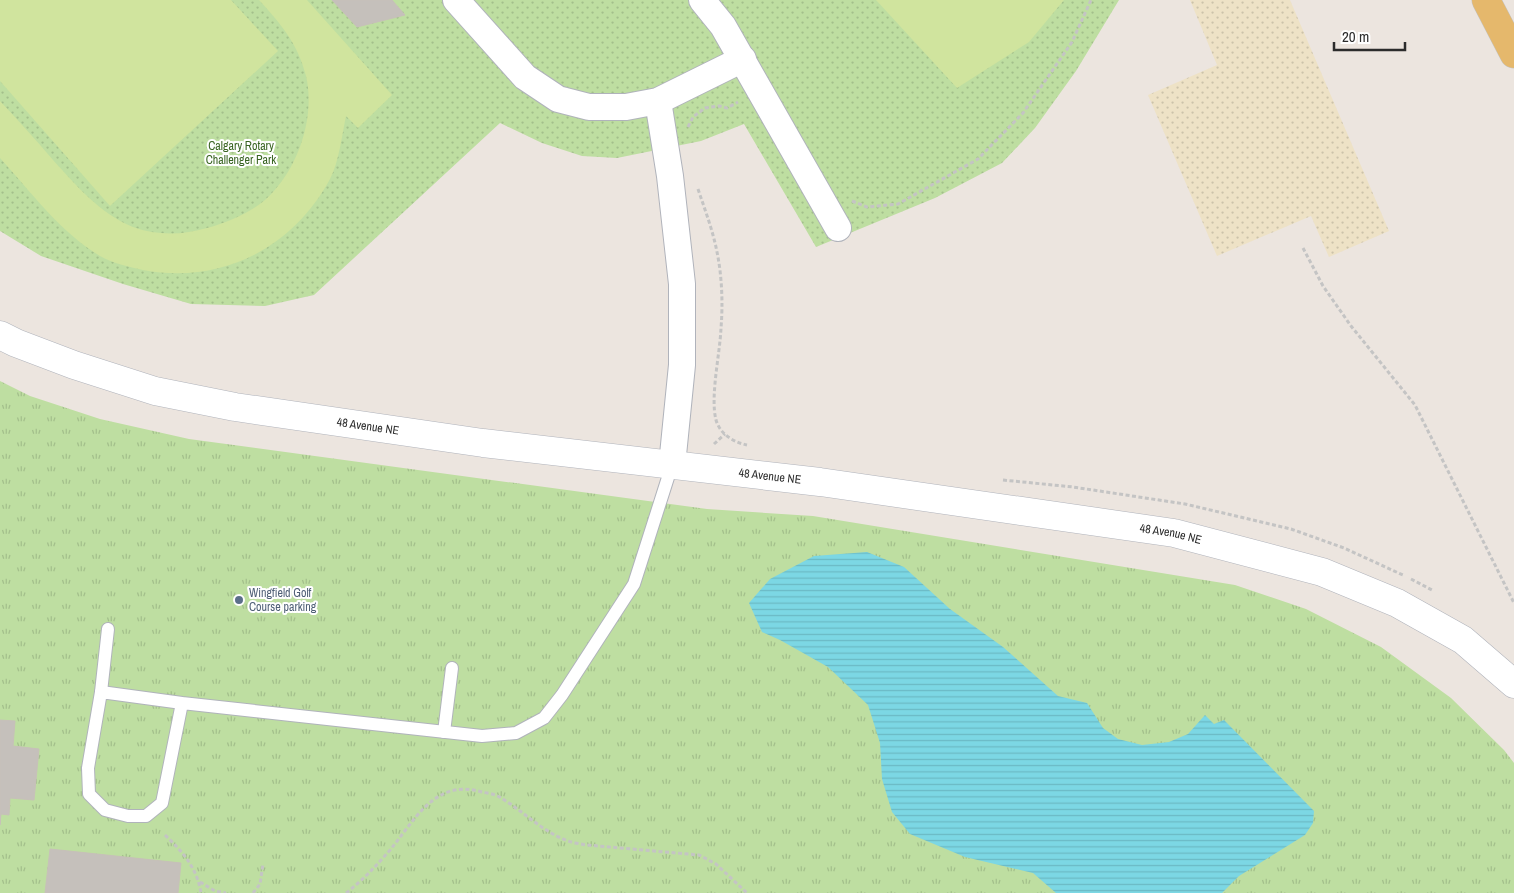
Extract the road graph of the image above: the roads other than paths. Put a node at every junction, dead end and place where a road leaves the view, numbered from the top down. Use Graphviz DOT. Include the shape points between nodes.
graph roads {
  1 [pos="456,0"];
  2 [pos="702,0"];
  3 [pos="1486,0"];
  4 [pos="1514,54"];
  5 [pos="743,59"];
  6 [pos="658,101"];
  7 [pos="838,228"];
  8 [pos="0,335"];
  9 [pos="672,465"];
  10 [pos="108,628"];
  11 [pos="452,668"];
  12 [pos="1514,684"];
  13 [pos="101,692"];
  14 [pos="182,703"];
  15 [pos="444,732"];
  1 -- 6 [label="street" via="526,77 558,99 589,108 626,107"];
  2 -- 5 [label="street"];
  3 -- 4 [label="main road"];
  5 -- 6 [label="street"];
  5 -- 7 [label="street"];
  6 -- 9 [label="street" via="682,284 682,365"];
  8 -- 9 [label="street, 48 Avenue NE" via="74,365 154,391 235,407 484,443"];
  9 -- 12 [label="street, 48 Avenue NE" via="820,482 1174,534 1322,572 1397,603 1463,640"];
  9 -- 15 [label="lane" via="634,584 544,718 516,733 482,736"];
  10 -- 13 [label="lane"];
  11 -- 15 [label="lane"];
  13 -- 14 [label="lane"];
  13 -- 14 [label="lane" via="88,768 89,794 104,810 128,816 146,816 162,803"];
  14 -- 15 [label="lane"];
}
